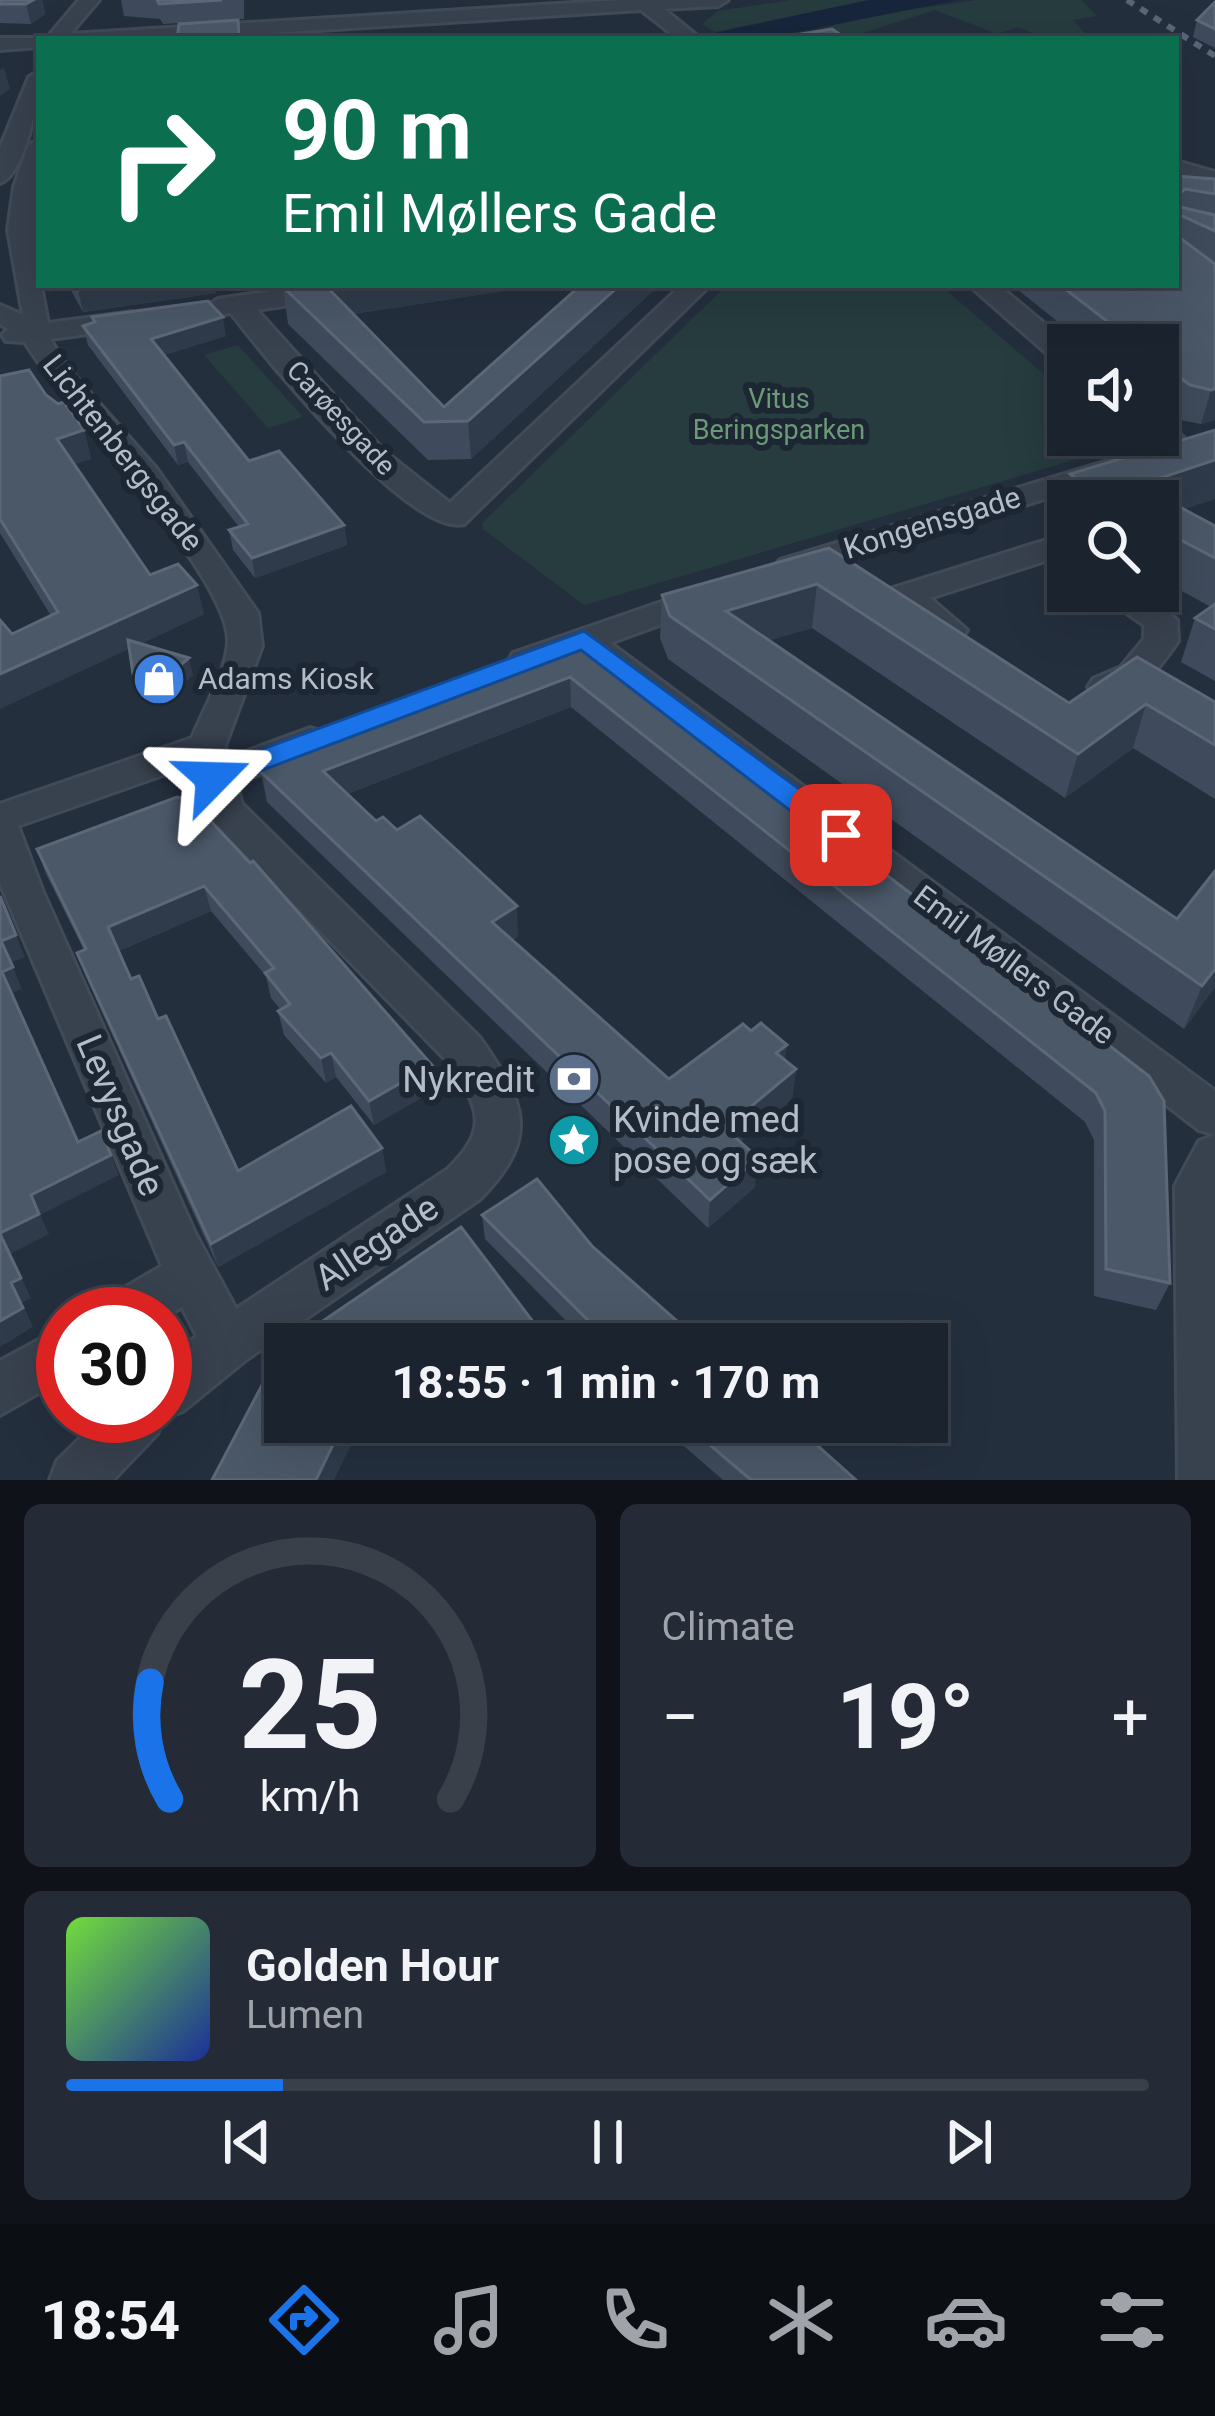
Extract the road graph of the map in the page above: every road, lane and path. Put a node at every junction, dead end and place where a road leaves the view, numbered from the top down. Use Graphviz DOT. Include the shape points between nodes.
graph roads {
  1 [pos="89,0"];
  2 [pos="107,0"];
  3 [pos="718,0"];
  4 [pos="645,4"];
  5 [pos="286,30"];
  6 [pos="59,36"];
  7 [pos="90,36"];
  8 [pos="155,36"];
  9 [pos="232,36"];
  10 [pos="688,36"];
  11 [pos="36,41"];
  12 [pos="0,44"];
  13 [pos="36,54"];
  14 [pos="0,55"];
  15 [pos="36,85"];
  16 [pos="36,156"];
  17 [pos="1179,169"];
  18 [pos="0,176"];
  19 [pos="1215,179"];
  20 [pos="344,288"];
  21 [pos="695,288"];
  22 [pos="986,288"];
  23 [pos="242,303"];
  24 [pos="0,313"];
  25 [pos="33,332"];
  26 [pos="0,337"];
  27 [pos="1047,339"];
  28 [pos="1215,438"];
  29 [pos="1179,440"];
  30 [pos="1121,456"];
  31 [pos="1047,550"];
  32 [pos="1146,612"];
  33 [pos="584,640"];
  34 [pos="974,645"];
  35 [pos="499,671"];
  36 [pos="1066,705"];
  37 [pos="353,725"];
  38 [pos="210,762"];
  39 [pos="0,822"];
  40 [pos="1208,1096"];
  41 [pos="1215,1155"];
  42 [pos="190,1276"];
  43 [pos="171,1287"];
  44 [pos="229,1342"];
  45 [pos="36,1368"];
  46 [pos="192,1371"];
  47 [pos="0,1390"];
  48 [pos="112,1443"];
  49 [pos="76,1480"];
  50 [pos="1204,1480"];
  1 -- 6 [label="street"];
  2 -- 7 [label="street"];
  3 -- 4 [label="street"];
  4 -- 5 [label="street"];
  4 -- 10 [label="street"];
  5 -- 8 [label="street"];
  5 -- 9 [label="street"];
  11 -- 12 [label="street"];
  13 -- 14 [label="street"];
  15 -- 18 [label="street"];
  16 -- 25 [label="street, Lichtenbergsgade" via="20,211 23,262 40,307"];
  17 -- 19 [label="street"];
  20 -- 23 [label="street"];
  21 -- 23 [label="street, Carøesgade" via="453,518 404,485"];
  22 -- 27 [label="street"];
  23 -- 25 [label="street"];
  24 -- 25 [label="street, Lichtenbergsgade"];
  25 -- 26 [label="street"];
  25 -- 38 [label="street, Lichtenbergsgade" via="241,613 245,646"];
  28 -- 29 [label="street, Kongensgade"];
  30 -- 33 [label="street, Kongensgade"];
  31 -- 34 [label="street" via="905,595"];
  32 -- 36 [label="street" via="1160,620 1161,641 1143,681"];
  33 -- 35 [label="street, Kongensgade"];
  33 -- 40 [label="street, Emil Møllers Gade"];
  37 -- 38 [label="street"];
  38 -- 39 [label="street"];
  38 -- 44 [label="street, Allegade" via="225,810 465,1051 499,1115 480,1168"];
  39 -- 42 [label="street, Levysgade" via="18,886"];
  41 -- 50 [label="street" via="1198,1186"];
  42 -- 43 [label="street"];
  42 -- 44 [label="street, Levysgade"];
  44 -- 46 [label="street, Allegade"];
  45 -- 47 [label="street"];
  48 -- 49 [label="street"];
}
